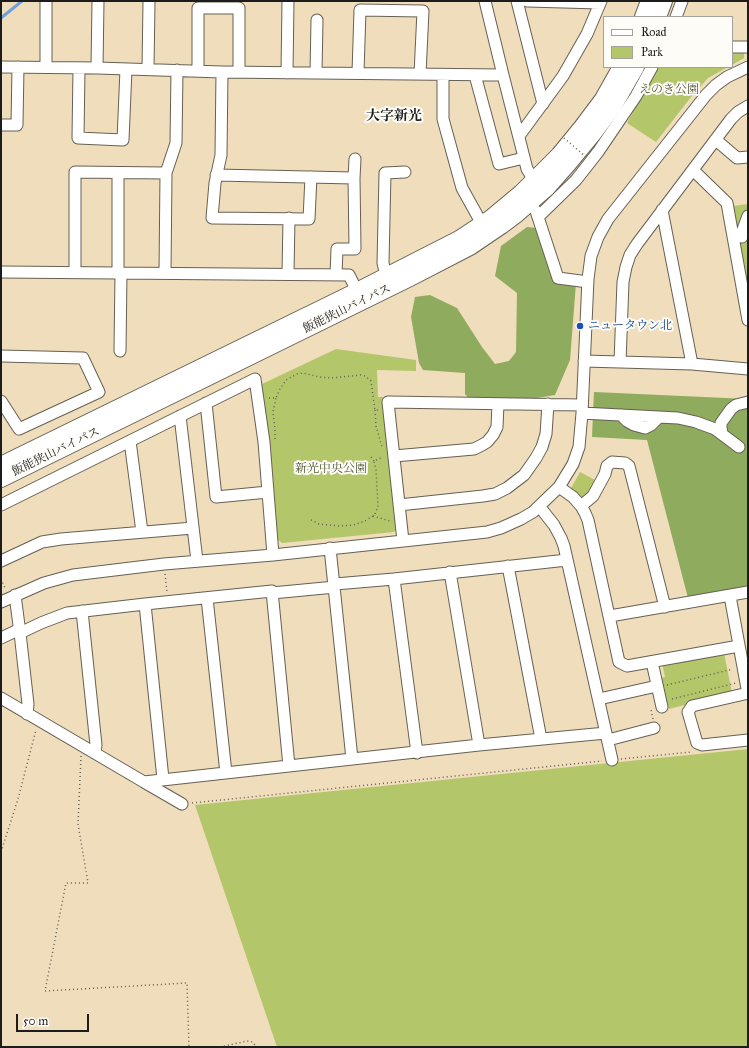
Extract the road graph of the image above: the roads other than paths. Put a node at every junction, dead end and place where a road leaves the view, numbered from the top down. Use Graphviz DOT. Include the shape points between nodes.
graph roads {
  1 [pos="46,1"];
  2 [pos="98,1"];
  3 [pos="149,1"];
  4 [pos="288,1"];
  5 [pos="485,1"];
  6 [pos="517,1"];
  7 [pos="527,1"];
  8 [pos="649,1"];
  9 [pos="664,1"];
  10 [pos="682,1"];
  11 [pos="600,2"];
  12 [pos="643,16"];
  13 [pos="658,16"];
  14 [pos="676,16"];
  15 [pos="317,20"];
  16 [pos="733,47"];
  17 [pos="748,47"];
  18 [pos="1,67"];
  19 [pos="18,67"];
  20 [pos="46,67"];
  21 [pos="748,67"];
  22 [pos="79,68"];
  23 [pos="97,68"];
  24 [pos="620,68"];
  25 [pos="635,68"];
  26 [pos="651,68"];
  27 [pos="126,69"];
  28 [pos="148,70"];
  29 [pos="177,70"];
  30 [pos="198,71"];
  31 [pos="222,72"];
  32 [pos="239,72"];
  33 [pos="287,72"];
  34 [pos="316,73"];
  35 [pos="358,73"];
  36 [pos="420,74"];
  37 [pos="443,74"];
  38 [pos="475,75"];
  39 [pos="502,75"];
  40 [pos="543,104"];
  41 [pos="748,106"];
  42 [pos="1,125"];
  43 [pos="519,136"];
  44 [pos="716,140"];
  45 [pos="748,157"];
  46 [pos="524,158"];
  47 [pos="355,159"];
  48 [pos="693,170"];
  49 [pos="405,172"];
  50 [pos="118,173"];
  51 [pos="166,173"];
  52 [pos="216,175"];
  53 [pos="311,177"];
  54 [pos="354,178"];
  55 [pos="534,180"];
  56 [pos="531,202"];
  57 [pos="662,210"];
  58 [pos="748,216"];
  59 [pos="538,217"];
  60 [pos="289,218"];
  61 [pos="482,224"];
  62 [pos="742,237"];
  63 [pos="1,272"];
  64 [pos="75,272"];
  65 [pos="119,273"];
  66 [pos="165,273"];
  67 [pos="288,274"];
  68 [pos="336,275"];
  69 [pos="386,276"];
  70 [pos="588,282"];
  71 [pos="357,291"];
  72 [pos="748,320"];
  73 [pos="120,351"];
  74 [pos="1,356"];
  75 [pos="584,361"];
  76 [pos="620,362"];
  77 [pos="692,364"];
  78 [pos="748,369"];
  79 [pos="1,402"];
  80 [pos="748,402"];
  81 [pos="206,403"];
  82 [pos="498,404"];
  83 [pos="548,404"];
  84 [pos="582,409"];
  85 [pos="180,416"];
  86 [pos="722,433"];
  87 [pos="130,441"];
  88 [pos="739,447"];
  89 [pos="390,456"];
  90 [pos="1,465"];
  91 [pos="1,479"];
  92 [pos="559,487"];
  93 [pos="268,492"];
  94 [pos="1,505"];
  95 [pos="399,505"];
  96 [pos="539,506"];
  97 [pos="581,506"];
  98 [pos="193,528"];
  99 [pos="142,532"];
  100 [pos="403,541"];
  101 [pos="330,548"];
  102 [pos="273,555"];
  103 [pos="567,560"];
  104 [pos="197,561"];
  105 [pos="1,562"];
  106 [pos="508,566"];
  107 [pos="450,572"];
  108 [pos="394,579"];
  109 [pos="335,585"];
  110 [pos="748,592"];
  111 [pos="272,593"];
  112 [pos="16,595"];
  113 [pos="730,596"];
  114 [pos="207,598"];
  115 [pos="1,602"];
  116 [pos="145,604"];
  117 [pos="665,607"];
  118 [pos="82,611"];
  119 [pos="610,616"];
  120 [pos="20,631"];
  121 [pos="1,638"];
  122 [pos="739,646"];
  123 [pos="652,662"];
  124 [pos="661,686"];
  125 [pos="748,694"];
  126 [pos="1,698"];
  127 [pos="599,699"];
  128 [pos="666,704"];
  129 [pos="27,714"];
  130 [pos="654,728"];
  131 [pos="607,737"];
  132 [pos="541,739"];
  133 [pos="748,740"];
  134 [pos="479,745"];
  135 [pos="417,752"];
  136 [pos="95,753"];
  137 [pos="352,759"];
  138 [pos="612,760"];
  139 [pos="289,766"];
  140 [pos="226,773"];
  141 [pos="162,779"];
  142 [pos="144,782"];
  143 [pos="182,804"];
  1 -- 20 [label="street"];
  2 -- 23 [label="street"];
  3 -- 28 [label="street"];
  4 -- 33 [label="street"];
  5 -- 39 [label="street"];
  6 -- 40 [label="street"];
  7 -- 11 [label="street"];
  8 -- 12 [label="highway"];
  9 -- 13 [label="highway"];
  10 -- 14 [label="street"];
  11 -- 40 [label="street" via="576,55"];
  15 -- 34 [label="street"];
  16 -- 17 [label="street"];
  18 -- 19 [label="street"];
  19 -- 20 [label="street"];
  19 -- 42 [label="street" via="17,125"];
  20 -- 22 [label="street"];
  21 -- 70 [label="street" via="727,77 706,95 608,219 591,256"];
  22 -- 23 [label="street"];
  22 -- 27 [label="street" via="78,138 123,140"];
  23 -- 27 [label="street"];
  24 -- 55 [label="highway, 飯能狭山バイパス" via="603,99 582,127"];
  25 -- 56 [label="highway, 飯能狭山バイパス" via="613,107 593,134"];
  26 -- 59 [label="street" via="598,152 576,180"];
  27 -- 28 [label="street"];
  28 -- 29 [label="street"];
  29 -- 30 [label="street"];
  29 -- 51 [label="street" via="176,143"];
  30 -- 31 [label="street"];
  30 -- 32 [label="street" via="198,8 239,8"];
  31 -- 32 [label="street"];
  31 -- 52 [label="street" via="221,155"];
  32 -- 33 [label="street"];
  33 -- 34 [label="street"];
  34 -- 35 [label="street"];
  35 -- 36 [label="street"];
  35 -- 36 [label="street" via="360,10 423,11"];
  36 -- 37 [label="street"];
  37 -- 38 [label="street"];
  37 -- 61 [label="street" via="443,119 462,188"];
  38 -- 39 [label="street"];
  38 -- 46 [label="street" via="499,164"];
  39 -- 43 [label="street"];
  40 -- 43 [label="street"];
  41 -- 44 [label="street" via="731,119"];
  43 -- 46 [label="street"];
  44 -- 45 [label="street" via="737,158"];
  44 -- 48 [label="street"];
  46 -- 55 [label="street"];
  47 -- 54 [label="street"];
  48 -- 57 [label="street"];
  48 -- 72 [label="street" via="727,203"];
  49 -- 69 [label="street" via="385,173"];
  50 -- 51 [label="street"];
  50 -- 64 [label="street" via="75,172"];
  50 -- 65 [label="street"];
  51 -- 66 [label="street"];
  52 -- 53 [label="street"];
  52 -- 60 [label="street" via="212,218"];
  53 -- 54 [label="street"];
  53 -- 60 [label="street" via="309,219"];
  54 -- 68 [label="street" via="355,249 337,249"];
  55 -- 61 [label="highway, 飯能狭山バイパス"];
  56 -- 59 [label="street"];
  56 -- 91 [label="highway, 飯能狭山バイパス" via="470,247"];
  57 -- 76 [label="street" via="630,255 626,267 623,282"];
  57 -- 77 [label="street"];
  58 -- 62 [label="street"];
  59 -- 70 [label="street" via="558,278"];
  60 -- 67 [label="street"];
  61 -- 69 [label="highway, 飯能狭山バイパス" via="459,239"];
  63 -- 64 [label="street"];
  64 -- 65 [label="street"];
  65 -- 66 [label="street"];
  65 -- 73 [label="street"];
  66 -- 67 [label="street"];
  67 -- 68 [label="street"];
  68 -- 71 [label="street" via="349,275"];
  69 -- 71 [label="highway, 飯能狭山バイパス"];
  70 -- 75 [label="street"];
  71 -- 90 [label="highway, 飯能狭山バイパス"];
  74 -- 79 [label="street" via="83,358 99,392 19,429"];
  75 -- 76 [label="street"];
  75 -- 84 [label="street"];
  76 -- 77 [label="street"];
  77 -- 78 [label="street"];
  80 -- 86 [label="street" via="731,409 721,423"];
  81 -- 85 [label="street"];
  81 -- 93 [label="street" via="216,497"];
  81 -- 93 [label="street" via="255,379"];
  82 -- 83 [label="street"];
  82 -- 89 [label="street" via="497,427 493,435 487,442 474,449"];
  82 -- 89 [label="street" via="388,402"];
  83 -- 84 [label="street"];
  83 -- 95 [label="street" via="546,434 542,447 524,475 507,488 496,494"];
  84 -- 86 [label="street" via="621,415 678,418 696,422"];
  84 -- 92 [label="street" via="579,447"];
  85 -- 87 [label="street"];
  85 -- 98 [label="street"];
  86 -- 88 [label="street"];
  87 -- 94 [label="street"];
  87 -- 99 [label="street"];
  89 -- 95 [label="street"];
  92 -- 96 [label="street"];
  92 -- 97 [label="street"];
  93 -- 102 [label="street"];
  95 -- 100 [label="street"];
  96 -- 100 [label="street" via="521,519 487,532"];
  96 -- 103 [label="street" via="558,532"];
  97 -- 117 [label="street" via="593,496 607,466 612,462 625,463 628,466"];
  97 -- 119 [label="street" via="588,520"];
  98 -- 99 [label="street"];
  98 -- 104 [label="street"];
  99 -- 105 [label="street" via="42,542"];
  100 -- 101 [label="street"];
  101 -- 102 [label="street"];
  101 -- 109 [label="street"];
  102 -- 104 [label="street"];
  103 -- 106 [label="street"];
  103 -- 127 [label="street"];
  104 -- 112 [label="street" via="73,575 44,583"];
  106 -- 107 [label="street"];
  106 -- 132 [label="street"];
  107 -- 108 [label="street"];
  107 -- 134 [label="street"];
  108 -- 109 [label="street"];
  108 -- 135 [label="street"];
  109 -- 111 [label="street"];
  109 -- 137 [label="street"];
  110 -- 113 [label="street"];
  111 -- 114 [label="street"];
  111 -- 139 [label="street"];
  112 -- 115 [label="street"];
  112 -- 120 [label="street"];
  113 -- 117 [label="street"];
  113 -- 122 [label="street"];
  114 -- 116 [label="street"];
  114 -- 140 [label="street"];
  116 -- 118 [label="street"];
  116 -- 141 [label="street"];
  117 -- 119 [label="street"];
  118 -- 120 [label="street" via="67,613"];
  118 -- 136 [label="street"];
  119 -- 123 [label="street" via="620,662 627,666"];
  120 -- 121 [label="street"];
  120 -- 129 [label="street"];
  122 -- 123 [label="street"];
  122 -- 125 [label="street"];
  123 -- 124 [label="street"];
  124 -- 127 [label="street"];
  124 -- 128 [label="street"];
  125 -- 133 [label="street" via="692,706 688,712 697,743 702,745"];
  126 -- 129 [label="street"];
  127 -- 131 [label="street"];
  129 -- 136 [label="street"];
  130 -- 131 [label="street"];
  131 -- 132 [label="street"];
  131 -- 138 [label="street"];
  132 -- 134 [label="street"];
  134 -- 135 [label="street"];
  135 -- 137 [label="street"];
  136 -- 142 [label="street"];
  137 -- 139 [label="street"];
  139 -- 140 [label="street"];
  140 -- 141 [label="street"];
  141 -- 142 [label="street"];
  142 -- 143 [label="street"];
}
